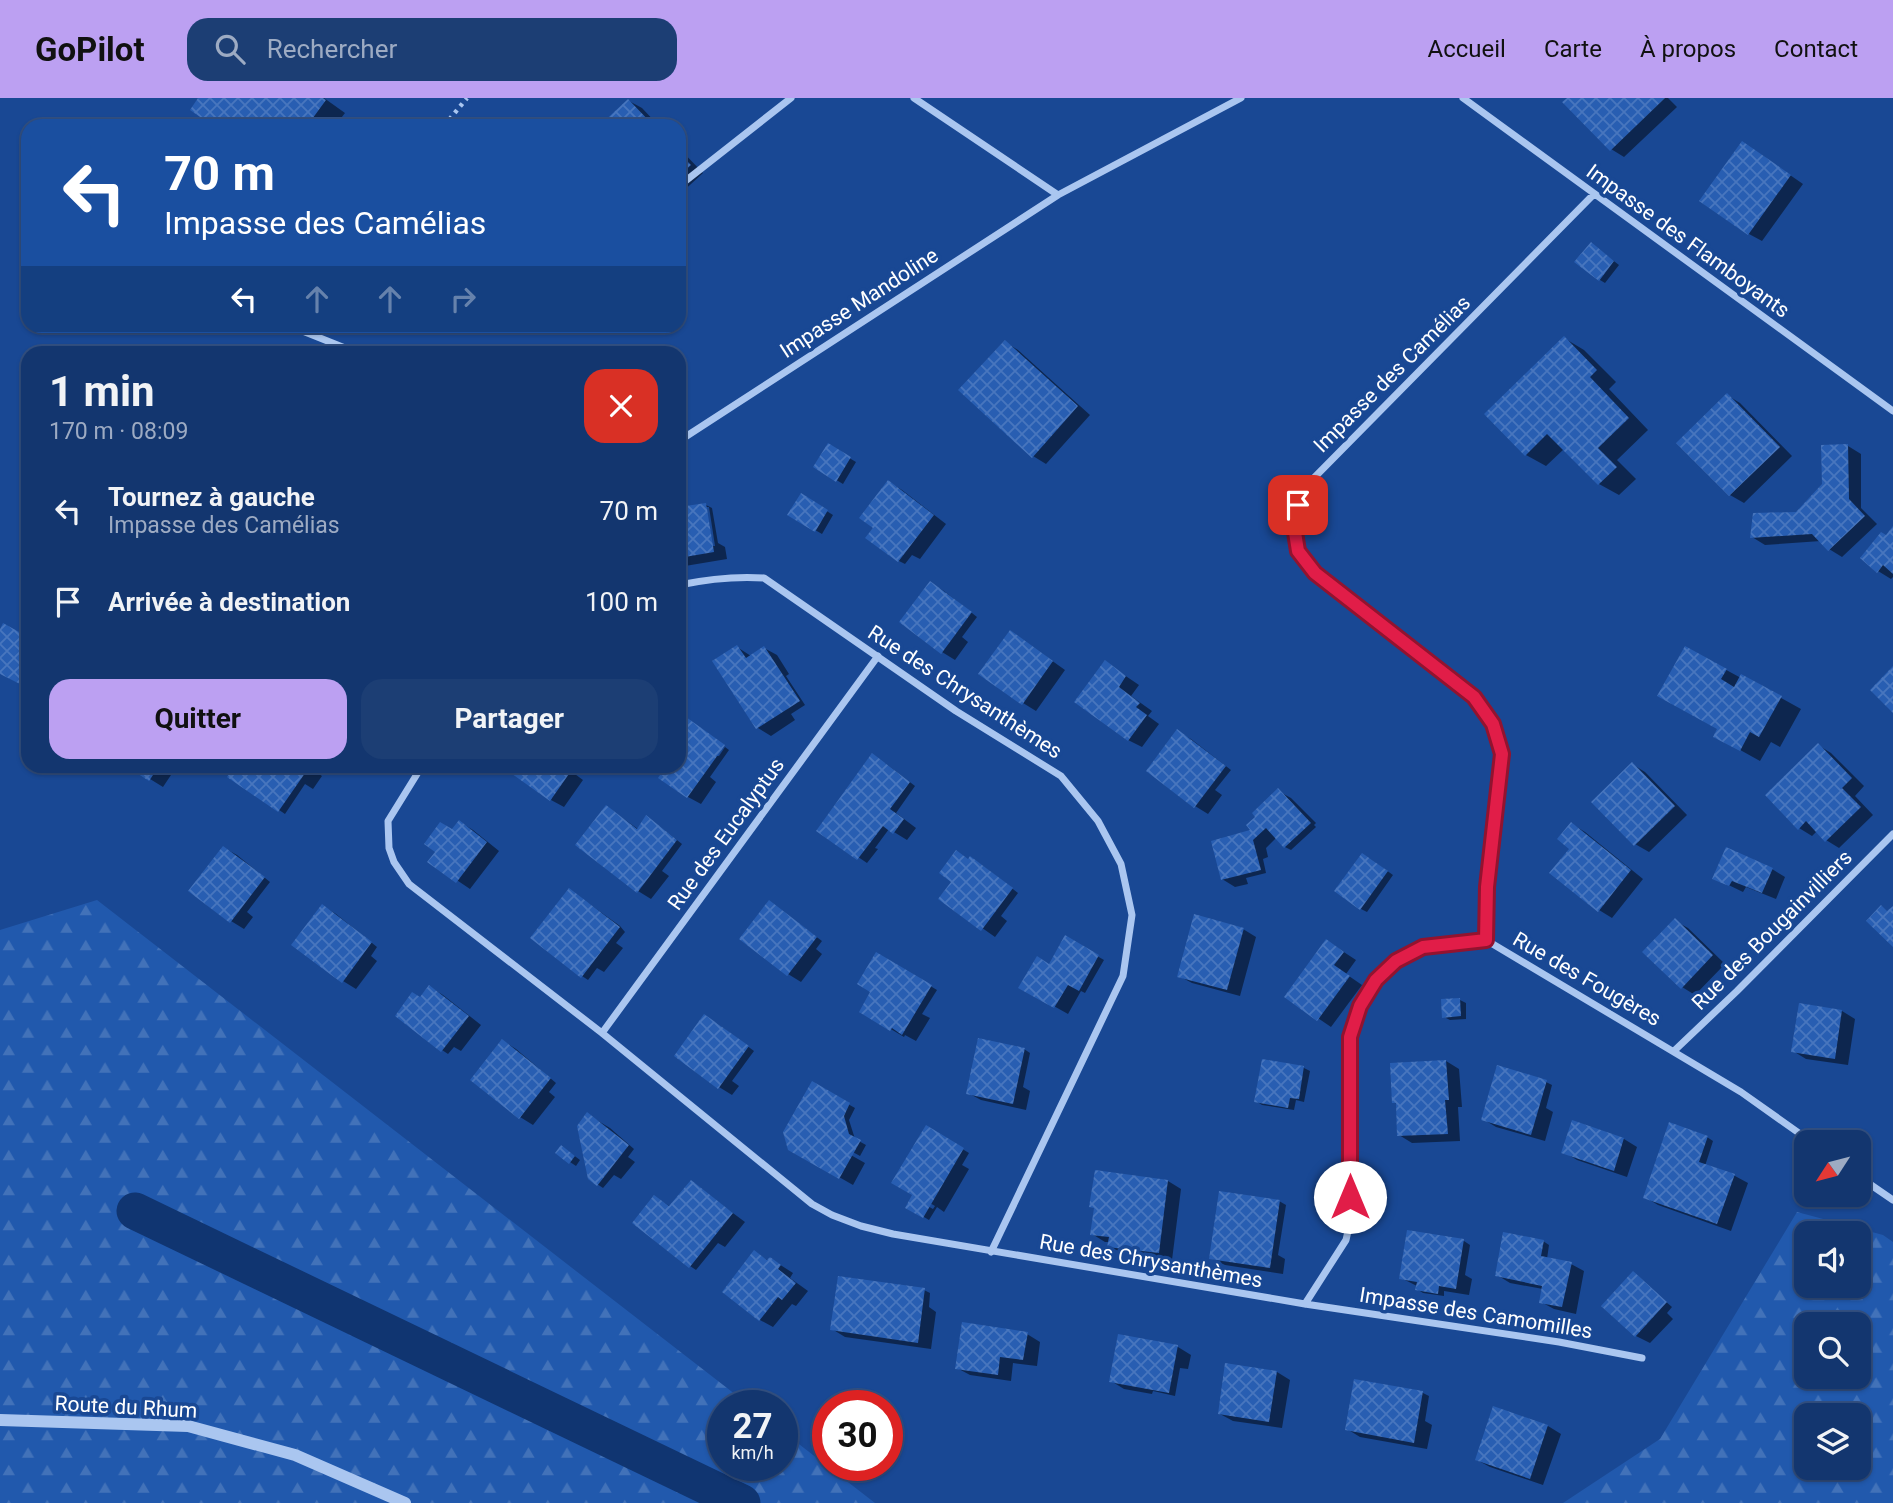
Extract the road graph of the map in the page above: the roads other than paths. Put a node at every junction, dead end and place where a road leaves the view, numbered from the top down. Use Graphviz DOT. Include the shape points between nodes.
graph roads {
  1 [pos="791,98"];
  2 [pos="914,98"];
  3 [pos="1241,98"];
  4 [pos="1463,98"];
  5 [pos="686,180"];
  6 [pos="1594,194"];
  7 [pos="1058,195"];
  8 [pos="308,333"];
  9 [pos="340,346"];
  10 [pos="1893,411"];
  11 [pos="686,435"];
  12 [pos="686,583"];
  13 [pos="878,656"];
  14 [pos="418,773"];
  15 [pos="1893,834"];
  16 [pos="1486,940"];
  17 [pos="602,1033"];
  18 [pos="1674,1051"];
  19 [pos="1795,1130"];
  20 [pos="1871,1185"];
  21 [pos="1893,1200"];
  22 [pos="991,1252"];
  23 [pos="1305,1304"];
  24 [pos="1642,1358"];
  25 [pos="0,1420"];
  26 [pos="405,1503"];
  1 -- 5 [label="street"];
  2 -- 7 [label="street"];
  3 -- 7 [label="street"];
  4 -- 6 [label="street, Impasse des Flamboyants"];
  6 -- 10 [label="street, Impasse des Flamboyants"];
  6 -- 16 [label="street, Impasse des Camélias" via="1302,490 1293,520 1298,551 1315,573 1474,697 1493,724 1502,754 1487,887"];
  7 -- 11 [label="street, Impasse Mandoline"];
  8 -- 9 [label="street"];
  12 -- 13 [label="street, Rue des Chrysanthèmes" via="764,578"];
  13 -- 17 [label="street, Rue des Eucalyptus"];
  13 -- 22 [label="street, Rue des Chrysanthèmes" via="1061,776 1098,821 1121,864 1132,915 1123,976"];
  14 -- 17 [label="street, Rue des Chrysanthèmes" via="388,821 389,848 409,884"];
  15 -- 18 [label="street, Rue des Bougainvilliers"];
  16 -- 18 [label="street, Rue des Fougères"];
  16 -- 23 [label="street, Rue des Fougères" via="1423,947 1396,961 1376,980 1360,1006 1350,1037 1350,1222 1346,1240"];
  17 -- 22 [label="street, Rue des Chrysanthèmes" via="811,1204 860,1226"];
  18 -- 19 [label="street, Rue des Fougères"];
  20 -- 21 [label="street"];
  22 -- 23 [label="street, Rue des Chrysanthèmes"];
  23 -- 24 [label="street, Impasse des Camomilles"];
  25 -- 26 [label="street, Route du Rhum" via="188,1426 295,1455"];
}
